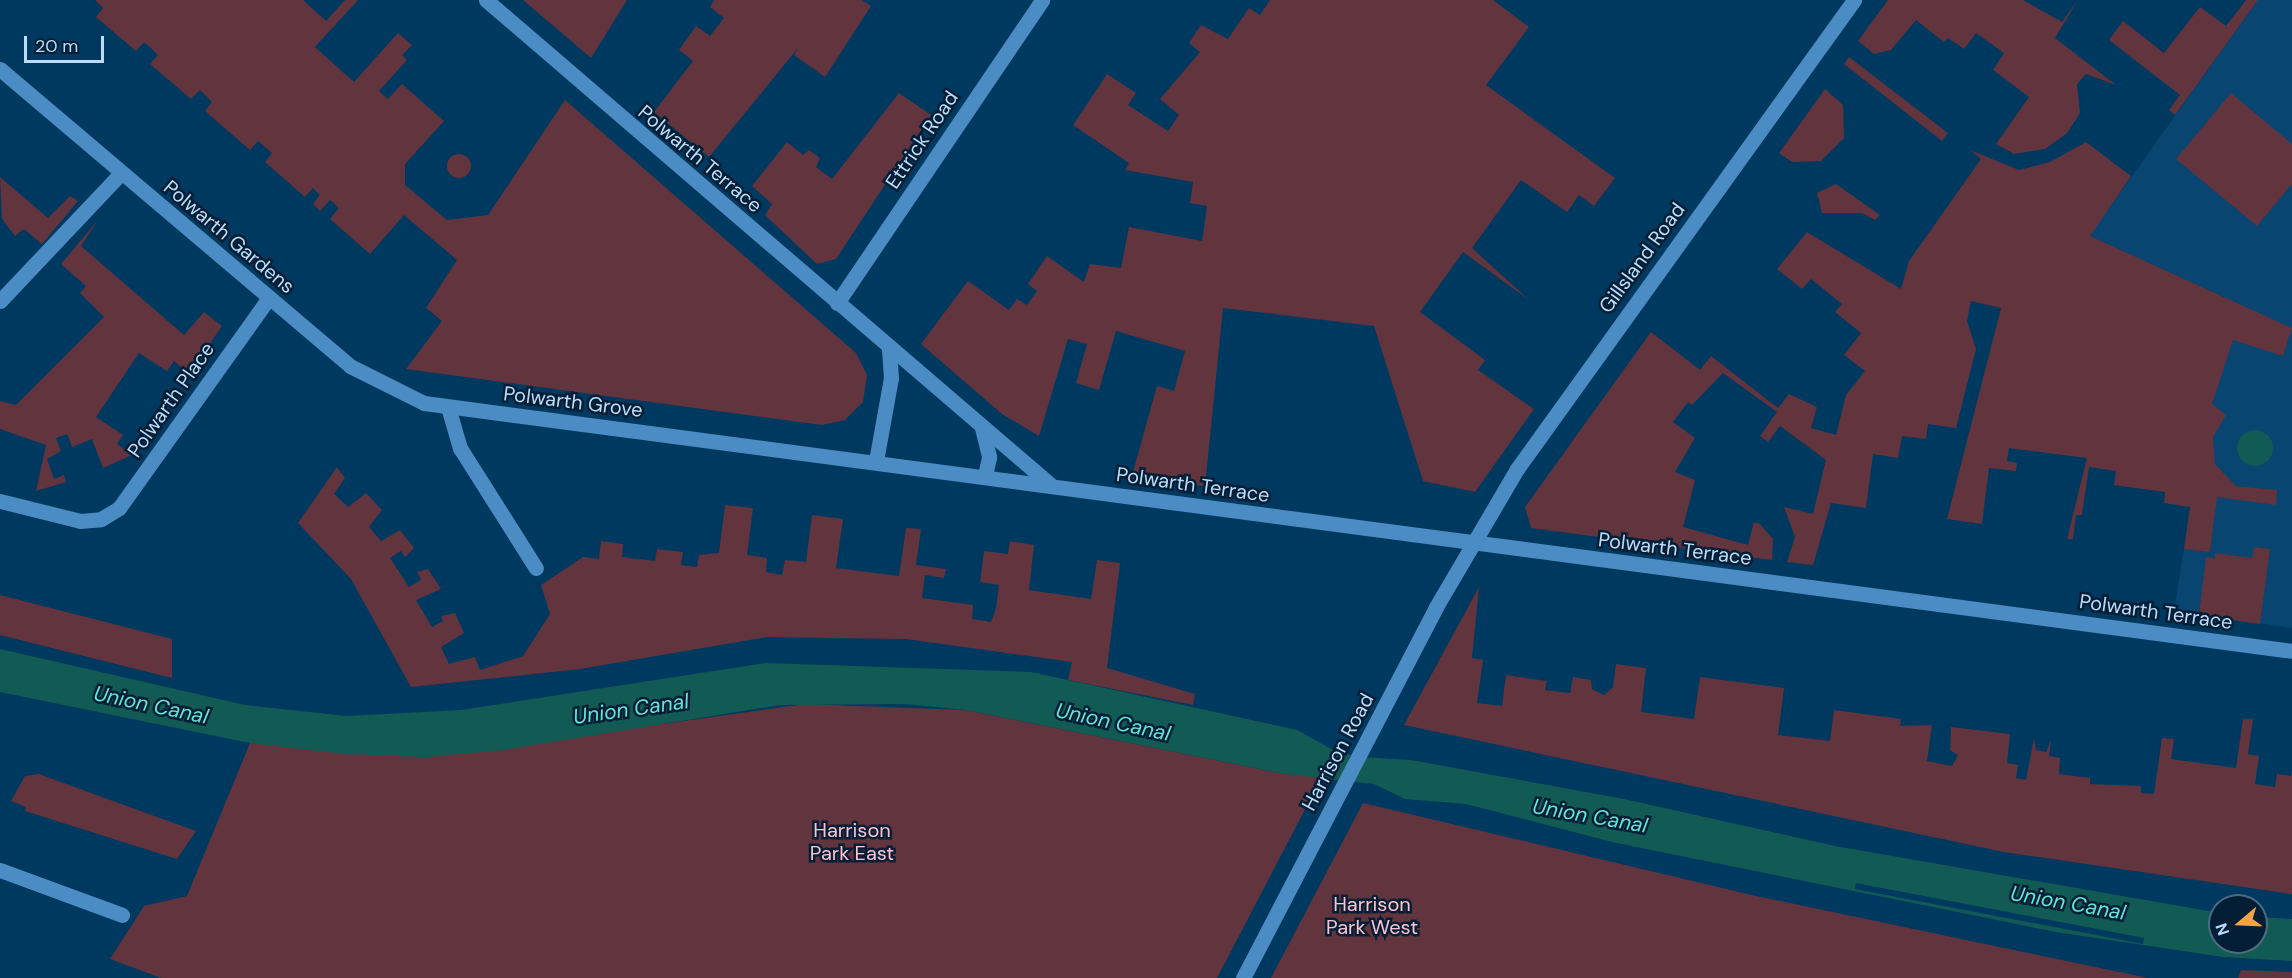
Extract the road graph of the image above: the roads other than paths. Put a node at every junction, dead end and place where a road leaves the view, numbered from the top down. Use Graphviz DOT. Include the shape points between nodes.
graph roads {
  1 [pos="486,0"];
  2 [pos="1042,0"];
  3 [pos="1854,0"];
  4 [pos="0,69"];
  5 [pos="121,173"];
  6 [pos="269,298"];
  7 [pos="0,301"];
  8 [pos="837,303"];
  9 [pos="889,348"];
  10 [pos="448,407"];
  11 [pos="982,428"];
  12 [pos="876,461"];
  13 [pos="985,476"];
  14 [pos="1052,486"];
  15 [pos="0,501"];
  16 [pos="1471,545"];
  17 [pos="536,568"];
  18 [pos="2292,651"];
  19 [pos="0,870"];
  20 [pos="122,915"];
  21 [pos="1244,978"];
  1 -- 8 [label="street, Polwarth Terrace"];
  2 -- 8 [label="street, Ettrick Road"];
  3 -- 16 [label="street, Gillsland Road" via="1517,469"];
  4 -- 5 [label="street, Polwarth Gardens"];
  5 -- 6 [label="street, Polwarth Gardens"];
  5 -- 7 [label="street"];
  6 -- 10 [label="street, Polwarth Gardens" via="382,386"];
  6 -- 15 [label="street, Polwarth Place" via="128,498 101,519 70,520"];
  8 -- 9 [label="street, Polwarth Terrace"];
  9 -- 11 [label="street, Polwarth Terrace"];
  9 -- 12 [label="street" via="891,378"];
  10 -- 12 [label="street, Polwarth Grove"];
  10 -- 17 [label="street" via="460,448"];
  11 -- 13 [label="street" via="989,457"];
  11 -- 14 [label="street, Polwarth Terrace"];
  12 -- 13 [label="street, Polwarth Terrace"];
  13 -- 14 [label="street, Polwarth Terrace"];
  14 -- 16 [label="street, Polwarth Terrace"];
  16 -- 18 [label="street, Polwarth Terrace"];
  16 -- 21 [label="street, Harrison Road"];
  19 -- 20 [label="street"];
}
